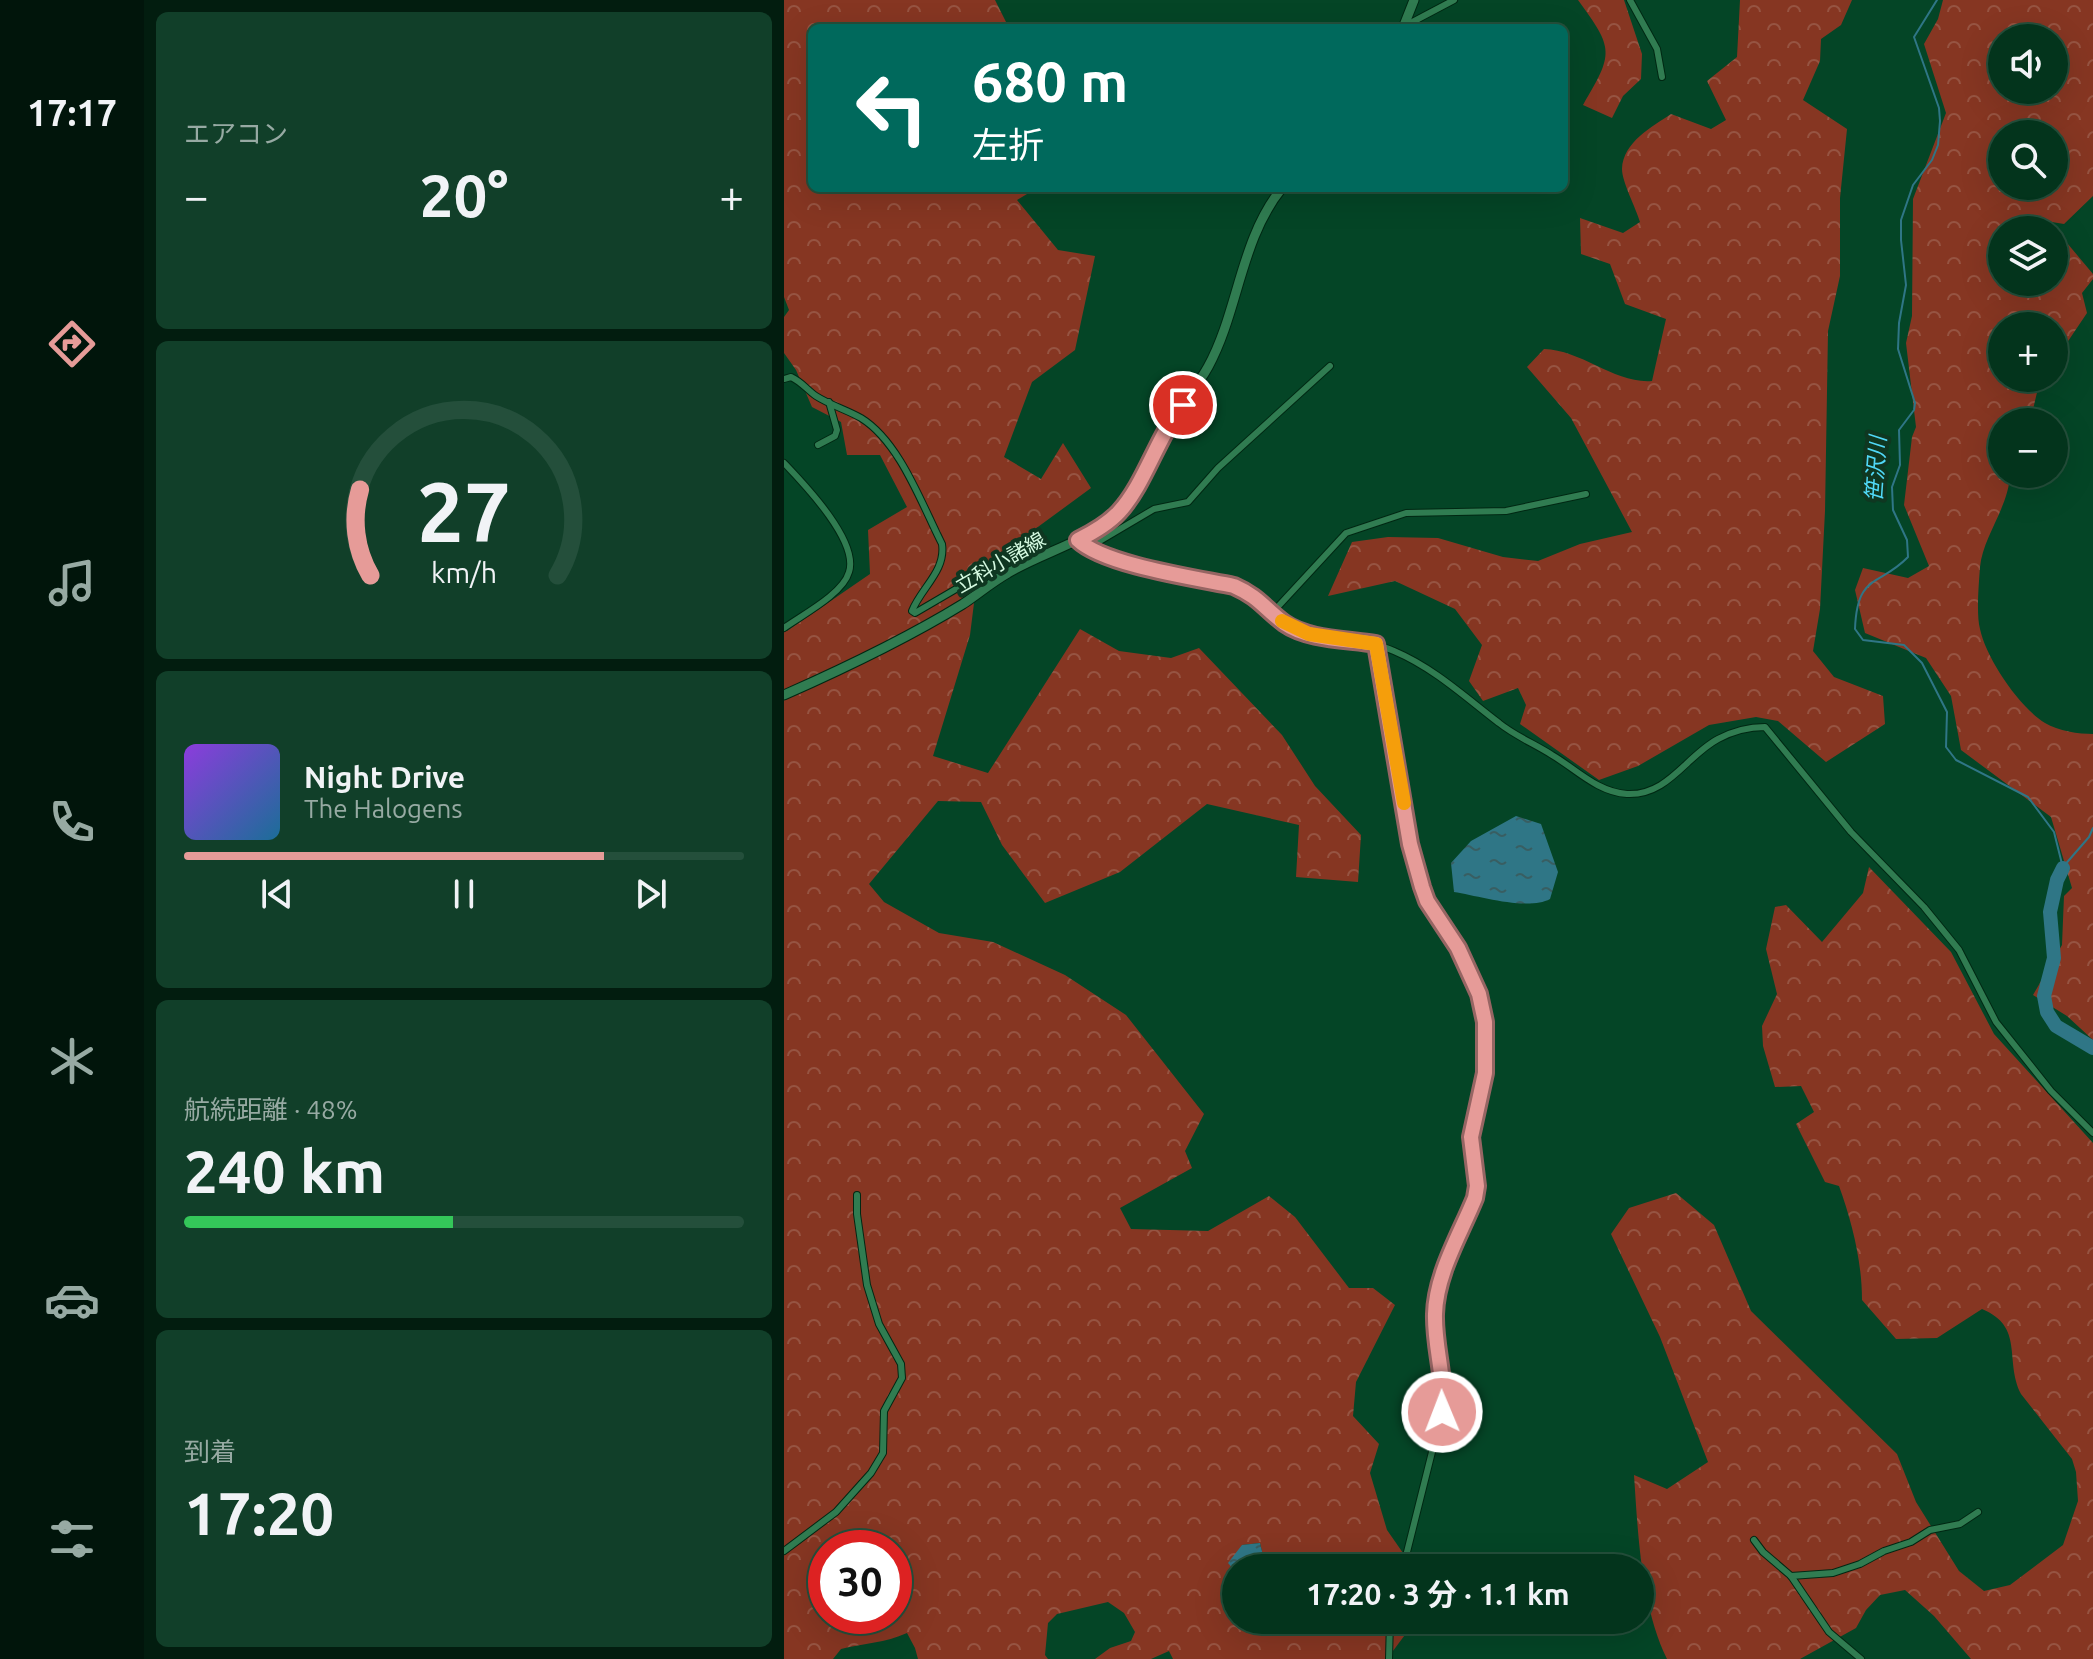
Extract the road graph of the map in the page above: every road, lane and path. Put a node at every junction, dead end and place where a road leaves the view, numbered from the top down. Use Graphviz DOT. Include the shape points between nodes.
graph roads {
  1 [pos="1414,0"];
  2 [pos="1454,0"];
  3 [pos="1630,0"];
  4 [pos="1405,24"];
  5 [pos="1410,24"];
  6 [pos="1662,77"];
  7 [pos="1280,192"];
  8 [pos="1330,366"];
  9 [pos="784,379"];
  10 [pos="829,402"];
  11 [pos="818,445"];
  12 [pos="784,463"];
  13 [pos="1586,494"];
  14 [pos="1078,540"];
  15 [pos="1009,572"];
  16 [pos="1273,612"];
  17 [pos="784,628"];
  18 [pos="1376,644"];
  19 [pos="784,695"];
  20 [pos="2093,1133"];
  21 [pos="857,1195"];
  22 [pos="1978,1512"];
  23 [pos="1754,1540"];
  24 [pos="784,1551"];
  25 [pos="1406,1554"];
  26 [pos="1791,1576"];
  27 [pos="1390,1634"];
  28 [pos="1389,1659"];
  29 [pos="1861,1659"];
  1 -- 4 [label="main road"];
  2 -- 5 [label="street"];
  3 -- 6 [label="street" via="1657,49"];
  7 -- 14 [label="main road, 立科小諸線" via="1260,225 1221,340 1199,384 1169,422 1131,497 1117,514"];
  8 -- 14 [label="street" via="1188,502 1154,509 1093,545"];
  9 -- 10 [label="street" via="800,381"];
  10 -- 11 [label="street" via="837,430"];
  10 -- 15 [label="street" via="863,419 892,449 942,544 941,566 912,611 980,575"];
  12 -- 17 [label="street" via="827,513 850,559 849,572 829,597"];
  13 -- 16 [label="street" via="1506,511 1406,513 1346,533"];
  14 -- 15 [label="main road, 立科小諸線"];
  14 -- 16 [label="street" via="1087,550 1111,559 1234,586"];
  15 -- 19 [label="main road, 立科小諸線" via="928,623"];
  16 -- 18 [label="street" via="1309,634"];
  18 -- 20 [label="street" via="1421,664 1502,725 1591,782 1618,792 1660,787 1717,739 1765,727 1851,832 1959,950 1996,1022"];
  18 -- 25 [label="street" via="1418,874 1427,901 1458,948 1479,994 1486,1040 1485,1073 1471,1137 1477,1186 1440,1278 1435,1318 1444,1396"];
  21 -- 24 [label="street" via="867,1285 902,1378 884,1411 883,1453 871,1473 836,1512"];
  22 -- 26 [label="street" via="1860,1564 1833,1573"];
  23 -- 26 [label="street"];
  26 -- 29 [label="street" via="1829,1632"];
  27 -- 28 [label="street"];
}
